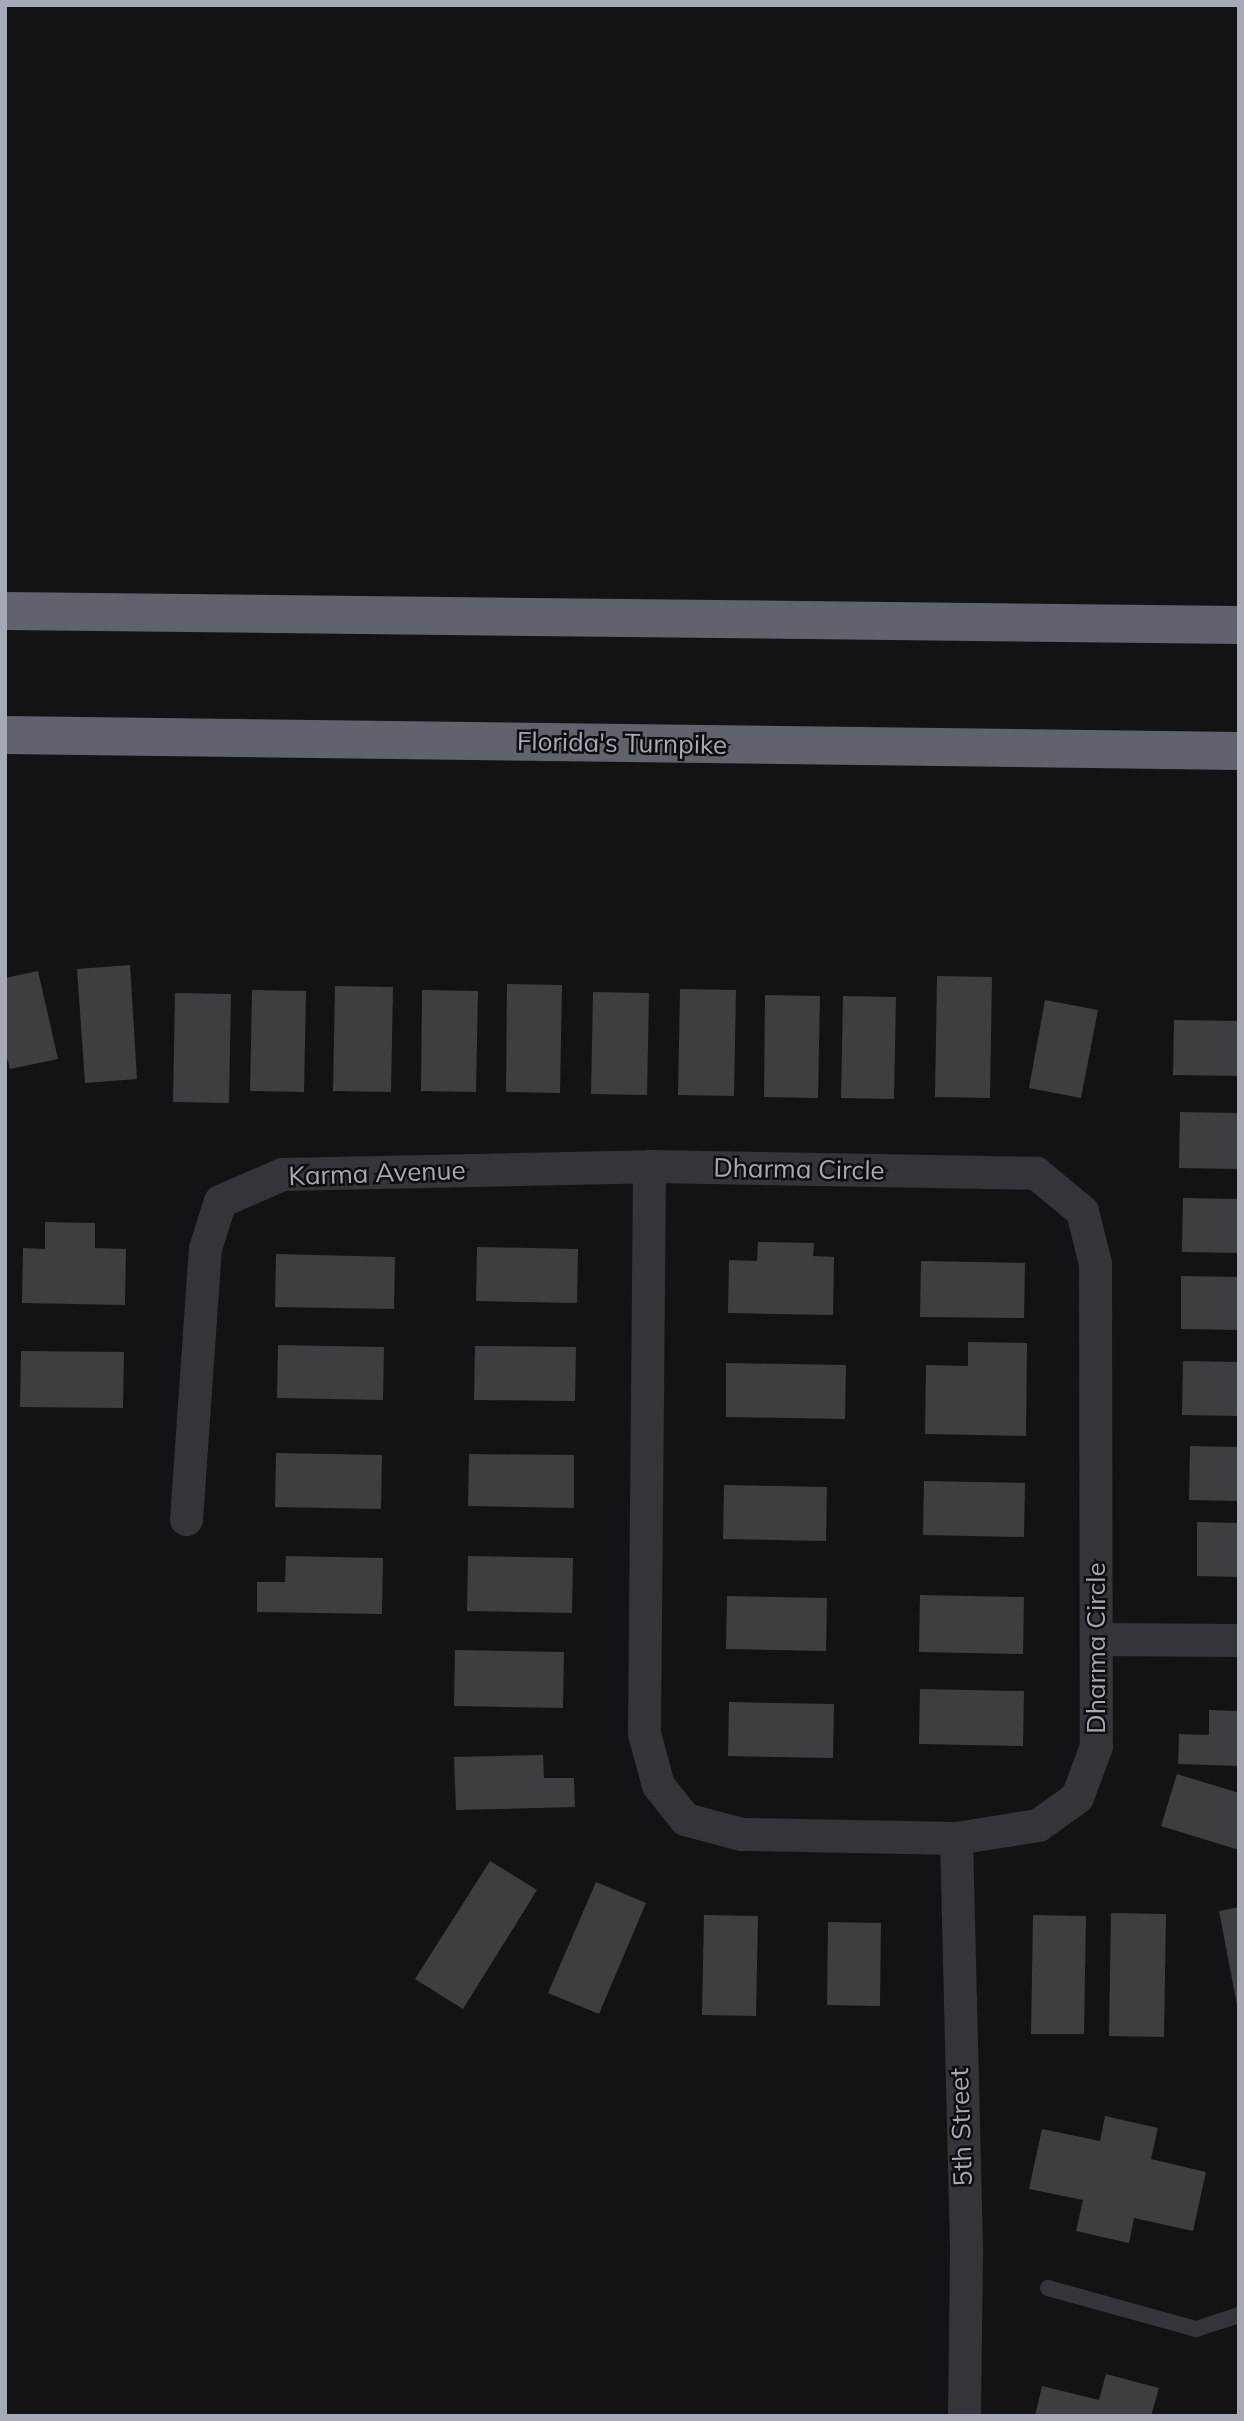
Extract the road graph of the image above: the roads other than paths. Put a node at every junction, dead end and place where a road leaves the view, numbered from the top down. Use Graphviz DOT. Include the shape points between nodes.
graph roads {
  1 [pos="5,611"];
  2 [pos="1239,625"];
  3 [pos="5,735"];
  4 [pos="1239,751"];
  5 [pos="649,1166"];
  6 [pos="186,1519"];
  7 [pos="1096,1639"];
  8 [pos="1239,1640"];
  9 [pos="956,1838"];
  10 [pos="1048,2288"];
  11 [pos="1239,2315"];
  12 [pos="964,2416"];
  1 -- 2 [label="highway"];
  3 -- 4 [label="highway, Florida's Turnpike"];
  5 -- 6 [label="street, Karma Avenue" via="282,1174 220,1201 205,1248"];
  5 -- 7 [label="street, Dharma Circle" via="1036,1173 1082,1211 1096,1263"];
  5 -- 9 [label="street, Dharma Circle" via="644,1733 658,1785 685,1819 741,1834"];
  7 -- 8 [label="street"];
  7 -- 9 [label="street, Dharma Circle" via="1096,1746 1077,1797 1038,1825"];
  9 -- 12 [label="street, 5th Street" via="966,2253"];
  10 -- 11 [label="lane" via="1196,2329"];
}
